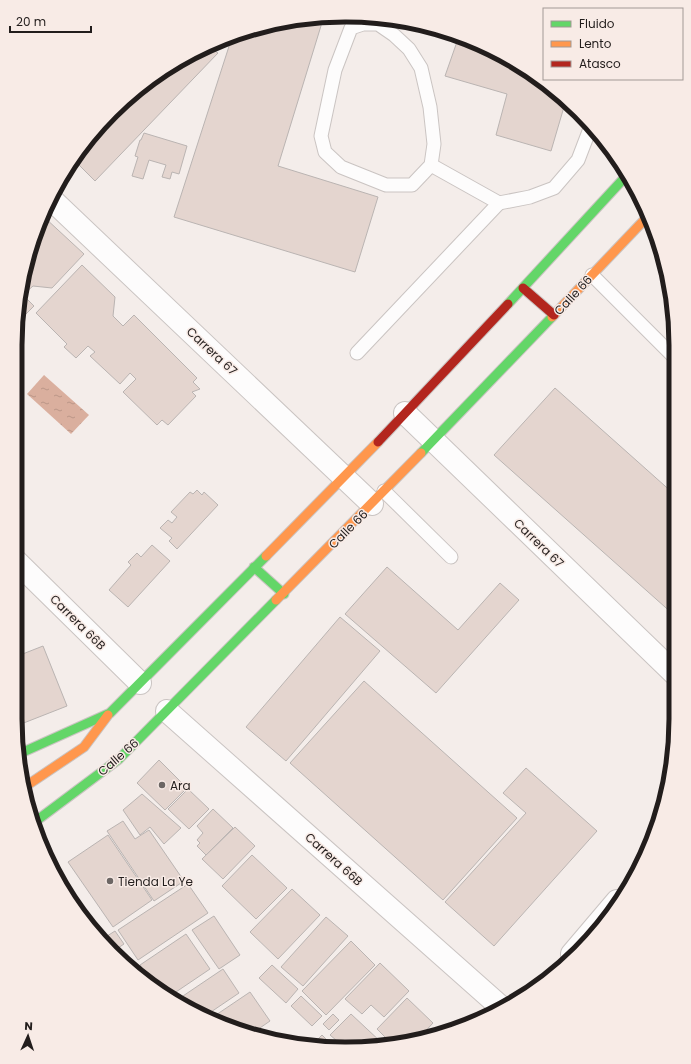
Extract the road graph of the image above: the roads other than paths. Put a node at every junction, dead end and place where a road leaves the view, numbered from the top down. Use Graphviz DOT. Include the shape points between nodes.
graph roads {
  1 [pos="378,24"];
  2 [pos="378,24"];
  3 [pos="589,132"];
  4 [pos="431,165"];
  5 [pos="623,179"];
  6 [pos="55,203"];
  7 [pos="499,203"];
  8 [pos="643,221"];
  9 [pos="592,275"];
  10 [pos="523,288"];
  11 [pos="554,315"];
  12 [pos="669,352"];
  13 [pos="356,353"];
  14 [pos="405,413"];
  15 [pos="433,440"];
  16 [pos="345,477"];
  17 [pos="378,498"];
  18 [pos="451,557"];
  19 [pos="22,567"];
  20 [pos="254,567"];
  21 [pos="284,594"];
  22 [pos="669,668"];
  23 [pos="140,683"];
  24 [pos="167,710"];
  25 [pos="110,713"];
  26 [pos="24,752"];
  27 [pos="29,784"];
  28 [pos="38,819"];
  29 [pos="498,1004"];
  1 -- 4 [label="lane" via="409,49 421,68 430,107 434,144"];
  2 -- 4 [label="lane" via="363,24 352,28 335,70 321,136 325,152 341,167 386,185 412,185"];
  3 -- 7 [label="lane" via="578,160 554,188"];
  4 -- 7 [label="lane"];
  5 -- 10 [label="street"];
  6 -- 16 [label="street, Carrera 67"];
  7 -- 13 [label="lane"];
  8 -- 9 [label="street, Calle 66"];
  9 -- 11 [label="street, Calle 66"];
  9 -- 12 [label="lane"];
  10 -- 11 [label="street"];
  10 -- 14 [label="street"];
  11 -- 15 [label="street, Calle 66"];
  14 -- 15 [label="street, Carrera 67"];
  14 -- 16 [label="street"];
  15 -- 17 [label="street, Calle 66"];
  15 -- 22 [label="street, Carrera 67"];
  16 -- 17 [label="street, Carrera 67"];
  16 -- 20 [label="street"];
  17 -- 18 [label="lane"];
  17 -- 21 [label="street, Calle 66"];
  19 -- 23 [label="street, Carrera 66B"];
  20 -- 21 [label="street"];
  20 -- 23 [label="street"];
  21 -- 24 [label="street, Calle 66"];
  23 -- 25 [label="street"];
  24 -- 28 [label="street, Calle 66" via="119,759"];
  24 -- 29 [label="street, Carrera 66B"];
  25 -- 26 [label="street"];
  25 -- 27 [label="street" via="84,747"];
}
